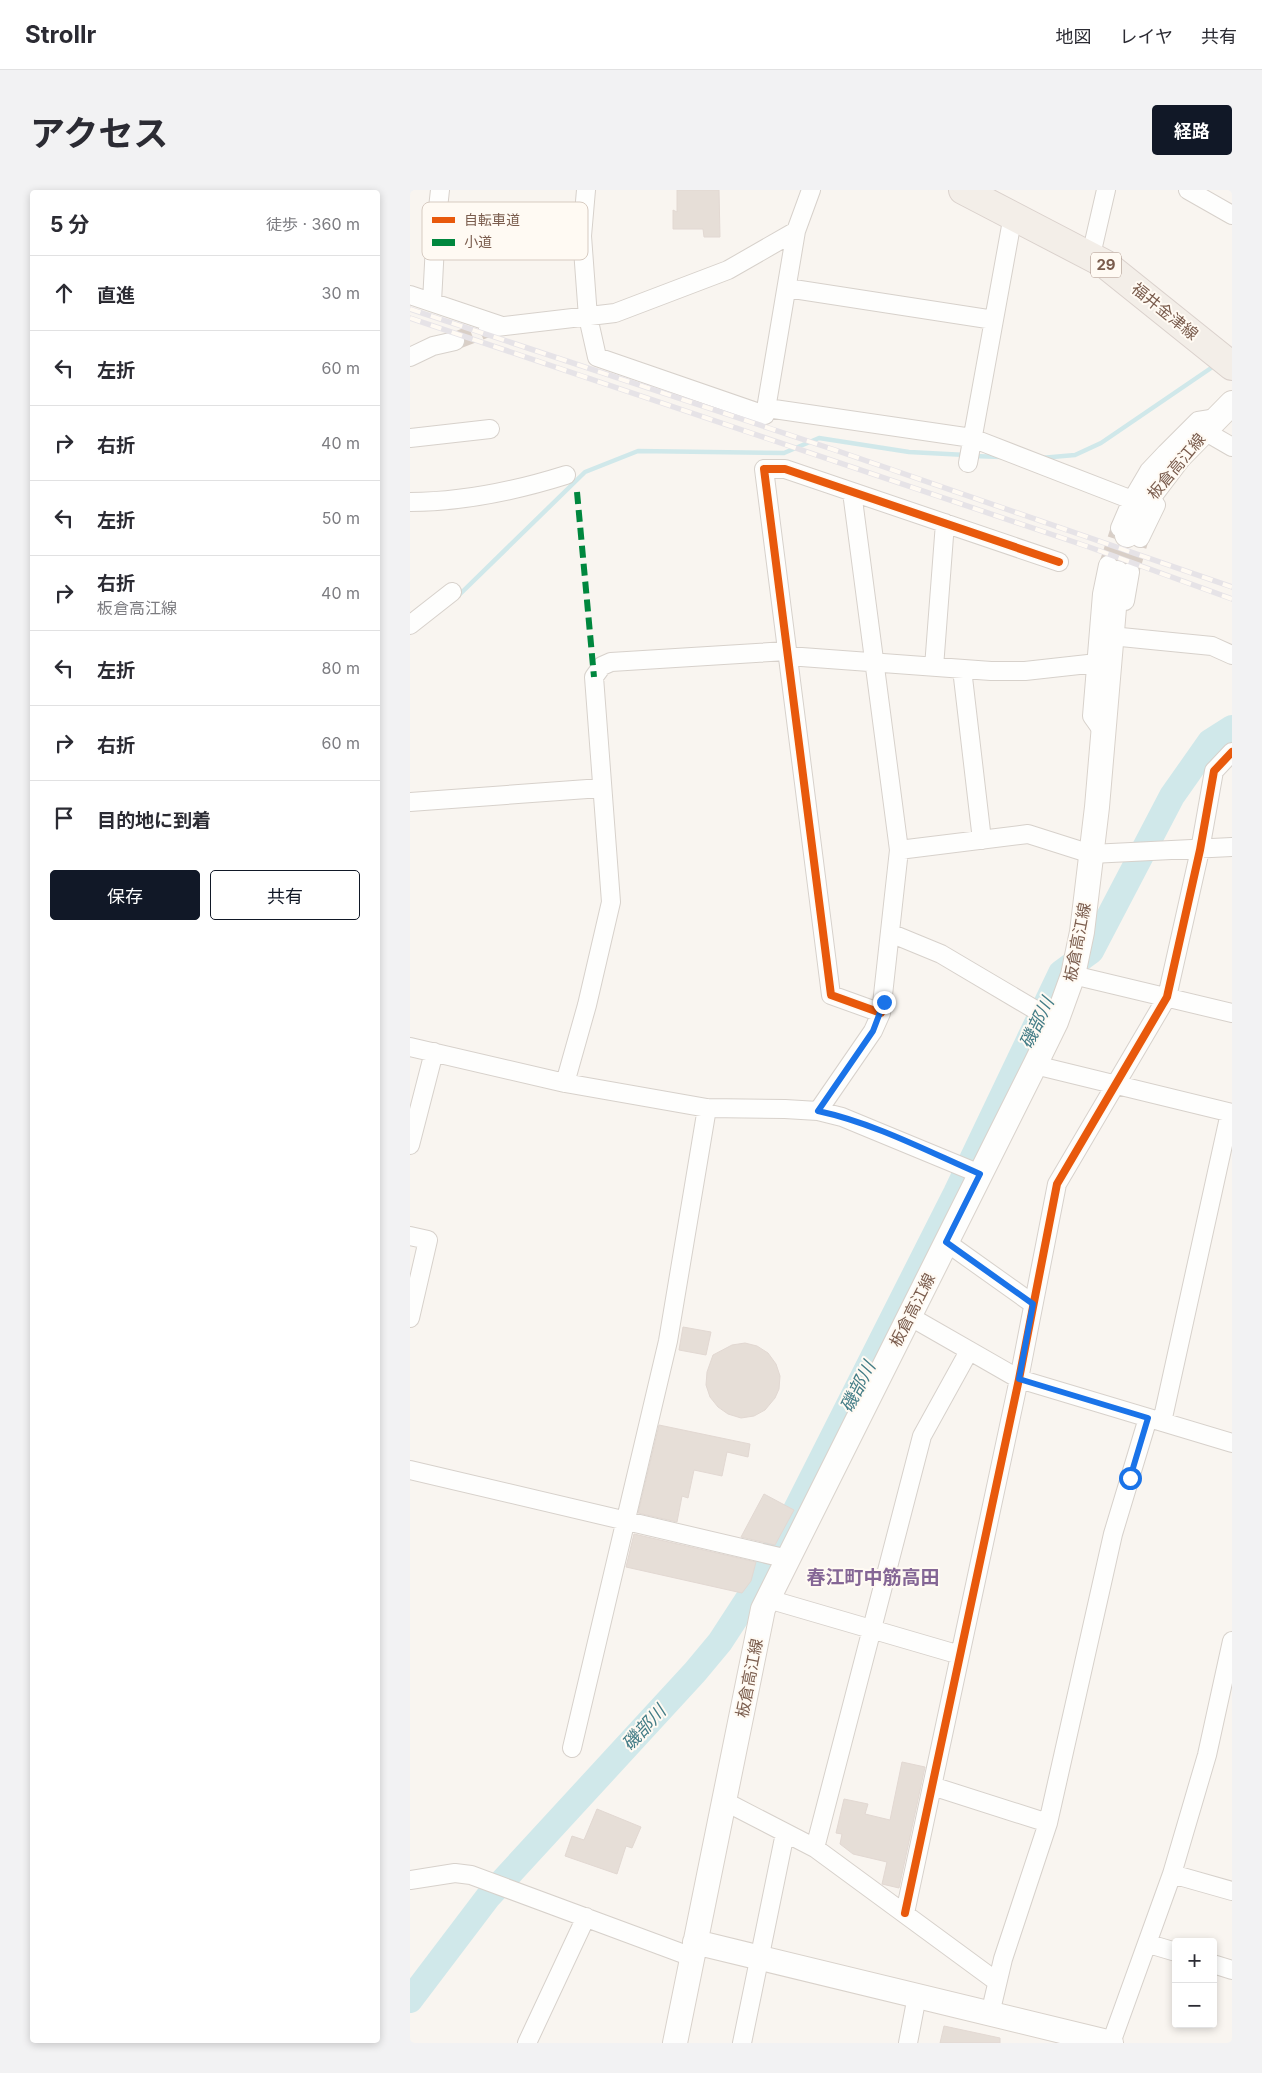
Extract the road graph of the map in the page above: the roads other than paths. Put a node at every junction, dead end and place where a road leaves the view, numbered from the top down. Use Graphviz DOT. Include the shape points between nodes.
graph roads {
  1 [pos="811,190"];
  2 [pos="963,190"];
  3 [pos="1106,190"];
  4 [pos="1188,190"];
  5 [pos="1230,208"];
  6 [pos="1013,215"];
  7 [pos="796,230"];
  8 [pos="1091,255"];
  9 [pos="434,260"];
  10 [pos="584,260"];
  11 [pos="786,288"];
  12 [pos="410,294"];
  13 [pos="432,302"];
  14 [pos="588,317"];
  15 [pos="994,320"];
  16 [pos="455,341"];
  17 [pos="410,357"];
  18 [pos="1232,366"];
  19 [pos="767,408"];
  20 [pos="1221,419"];
  21 [pos="490,429"];
  22 [pos="410,438"];
  23 [pos="972,438"];
  24 [pos="1232,447"];
  25 [pos="968,463"];
  26 [pos="566,475"];
  27 [pos="852,492"];
  28 [pos="1132,500"];
  29 [pos="410,502"];
  30 [pos="945,523"];
  31 [pos="1129,534"];
  32 [pos="1059,562"];
  33 [pos="1118,570"];
  34 [pos="452,592"];
  35 [pos="410,625"];
  36 [pos="1122,637"];
  37 [pos="787,653"];
  38 [pos="1232,655"];
  39 [pos="1097,663"];
  40 [pos="874,664"];
  41 [pos="934,667"];
  42 [pos="962,669"];
  43 [pos="1104,733"];
  44 [pos="1232,752"];
  45 [pos="601,788"];
  46 [pos="410,802"];
  47 [pos="982,840"];
  48 [pos="1232,847"];
  49 [pos="899,850"];
  50 [pos="1200,850"];
  51 [pos="1091,854"];
  52 [pos="890,933"];
  53 [pos="1073,975"];
  54 [pos="1167,997"];
  55 [pos="1232,1013"];
  56 [pos="881,1014"];
  57 [pos="1056,1022"];
  58 [pos="410,1047"];
  59 [pos="434,1052"];
  60 [pos="1035,1065"];
  61 [pos="565,1082"];
  62 [pos="1115,1084"];
  63 [pos="707,1108"];
  64 [pos="818,1111"];
  65 [pos="1231,1113"];
  66 [pos="410,1145"];
  67 [pos="980,1174"];
  68 [pos="410,1236"];
  69 [pos="946,1242"];
  70 [pos="1033,1304"];
  71 [pos="909,1316"];
  72 [pos="410,1318"];
  73 [pos="969,1351"];
  74 [pos="1019,1379"];
  75 [pos="1155,1420"];
  76 [pos="1232,1443"];
  77 [pos="410,1470"];
  78 [pos="626,1520"];
  79 [pos="788,1559"];
  80 [pos="768,1598"];
  81 [pos="872,1630"];
  82 [pos="1232,1640"];
  83 [pos="960,1655"];
  84 [pos="572,1748"];
  85 [pos="932,1786"];
  86 [pos="724,1801"];
  87 [pos="1048,1823"];
  88 [pos="785,1833"];
  89 [pos="815,1848"];
  90 [pos="1172,1874"];
  91 [pos="410,1880"];
  92 [pos="1232,1891"];
  93 [pos="905,1913"];
  94 [pos="586,1917"];
  95 [pos="1148,1944"];
  96 [pos="694,1949"];
  97 [pos="1172,1951"];
  98 [pos="758,1957"];
  99 [pos="1217,1965"];
  100 [pos="1232,1970"];
  101 [pos="996,1981"];
  102 [pos="917,1996"];
  103 [pos="990,2014"];
  104 [pos="527,2043"];
  105 [pos="675,2043"];
  106 [pos="742,2043"];
  107 [pos="908,2043"];
  108 [pos="1111,2043"];
  1 -- 7 [label="street"];
  2 -- 6 [label="main road, 福井金津線 / 29"];
  3 -- 8 [label="street"];
  4 -- 5 [label="street"];
  6 -- 8 [label="main road, 福井金津線 / 29"];
  6 -- 15 [label="street"];
  7 -- 11 [label="street"];
  7 -- 14 [label="street" via="728,270 615,313"];
  8 -- 18 [label="main road, 福井金津線 / 29" via="1129,281"];
  9 -- 13 [label="street"];
  10 -- 14 [label="street"];
  11 -- 15 [label="street"];
  11 -- 19 [label="street"];
  12 -- 13 [label="street"];
  13 -- 14 [label="street" via="495,327"];
  14 -- 19 [label="street" via="597,357 766,415"];
  15 -- 23 [label="street"];
  16 -- 17 [label="street" via="433,346"];
  19 -- 23 [label="street"];
  20 -- 24 [label="street"];
  20 -- 28 [label="street" via="1198,421 1149,471"];
  20 -- 31 [label="main road, 板倉高江線" via="1178,457 1144,503"];
  21 -- 22 [label="street"];
  23 -- 25 [label="street"];
  23 -- 28 [label="street"];
  26 -- 29 [label="street" via="524,489 442,502"];
  27 -- 30 [label="street"];
  27 -- 37 [label="street" via="785,469 764,469"];
  27 -- 40 [label="street"];
  28 -- 31 [label="street"];
  30 -- 32 [label="street"];
  30 -- 41 [label="street"];
  33 -- 36 [label="street"];
  33 -- 39 [label="street" via="1102,594"];
  33 -- 43 [label="main road, 板倉高江線"];
  34 -- 35 [label="street"];
  36 -- 38 [label="street" via="1212,646"];
  36 -- 43 [label="street" via="1114,724"];
  37 -- 40 [label="street"];
  37 -- 45 [label="street" via="611,662 602,666 594,677"];
  37 -- 56 [label="street" via="831,995"];
  39 -- 42 [label="street" via="1025,671"];
  39 -- 43 [label="street" via="1092,716"];
  40 -- 41 [label="street"];
  40 -- 49 [label="street"];
  41 -- 42 [label="street"];
  42 -- 47 [label="street"];
  43 -- 51 [label="main road, 板倉高江線"];
  44 -- 50 [label="street" via="1214,771"];
  45 -- 46 [label="street"];
  45 -- 61 [label="street" via="611,902"];
  47 -- 49 [label="street"];
  47 -- 51 [label="street" via="1028,834"];
  48 -- 50 [label="street"];
  49 -- 52 [label="street"];
  50 -- 51 [label="street"];
  50 -- 54 [label="street"];
  51 -- 53 [label="main road, 板倉高江線" via="1082,932"];
  52 -- 56 [label="street"];
  52 -- 57 [label="street" via="941,954"];
  53 -- 54 [label="street"];
  53 -- 57 [label="main road, 板倉高江線"];
  54 -- 55 [label="street"];
  54 -- 62 [label="street"];
  56 -- 64 [label="street" via="873,1031"];
  57 -- 60 [label="main road, 板倉高江線"];
  58 -- 59 [label="street"];
  59 -- 61 [label="street"];
  59 -- 66 [label="street"];
  60 -- 62 [label="street"];
  60 -- 67 [label="main road, 板倉高江線"];
  61 -- 63 [label="street"];
  62 -- 65 [label="street"];
  62 -- 70 [label="street" via="1057,1184"];
  63 -- 64 [label="street"];
  63 -- 78 [label="street" via="668,1341"];
  64 -- 67 [label="street" via="867,1126"];
  65 -- 75 [label="street"];
  67 -- 69 [label="main road, 板倉高江線"];
  68 -- 72 [label="street" via="428,1240"];
  69 -- 70 [label="street"];
  69 -- 71 [label="main road, 板倉高江線"];
  70 -- 74 [label="street"];
  71 -- 73 [label="street"];
  71 -- 79 [label="main road, 板倉高江線"];
  73 -- 74 [label="street"];
  73 -- 81 [label="street" via="922,1436"];
  74 -- 75 [label="street"];
  74 -- 83 [label="street"];
  75 -- 76 [label="street"];
  75 -- 87 [label="street" via="1113,1534"];
  77 -- 78 [label="street"];
  78 -- 79 [label="street"];
  78 -- 84 [label="street"];
  79 -- 80 [label="main road, 板倉高江線"];
  80 -- 81 [label="street"];
  80 -- 86 [label="main road, 板倉高江線" via="763,1608"];
  81 -- 83 [label="street"];
  81 -- 89 [label="street"];
  82 -- 90 [label="street" via="1207,1755"];
  83 -- 85 [label="street"];
  85 -- 87 [label="street"];
  85 -- 93 [label="street"];
  86 -- 88 [label="street"];
  86 -- 96 [label="main road, 板倉高江線"];
  87 -- 101 [label="street"];
  88 -- 89 [label="street"];
  88 -- 98 [label="street"];
  89 -- 93 [label="street"];
  90 -- 92 [label="street"];
  90 -- 95 [label="street"];
  91 -- 94 [label="street" via="471,1875"];
  93 -- 101 [label="street"];
  94 -- 96 [label="street"];
  94 -- 104 [label="street"];
  95 -- 97 [label="street"];
  95 -- 108 [label="street"];
  96 -- 98 [label="main road"];
  96 -- 105 [label="main road, 板倉高江線"];
  98 -- 102 [label="main road"];
  98 -- 106 [label="street"];
  99 -- 100 [label="street"];
  101 -- 103 [label="street"];
  102 -- 103 [label="main road"];
  102 -- 107 [label="street"];
  103 -- 108 [label="main road"];
}
